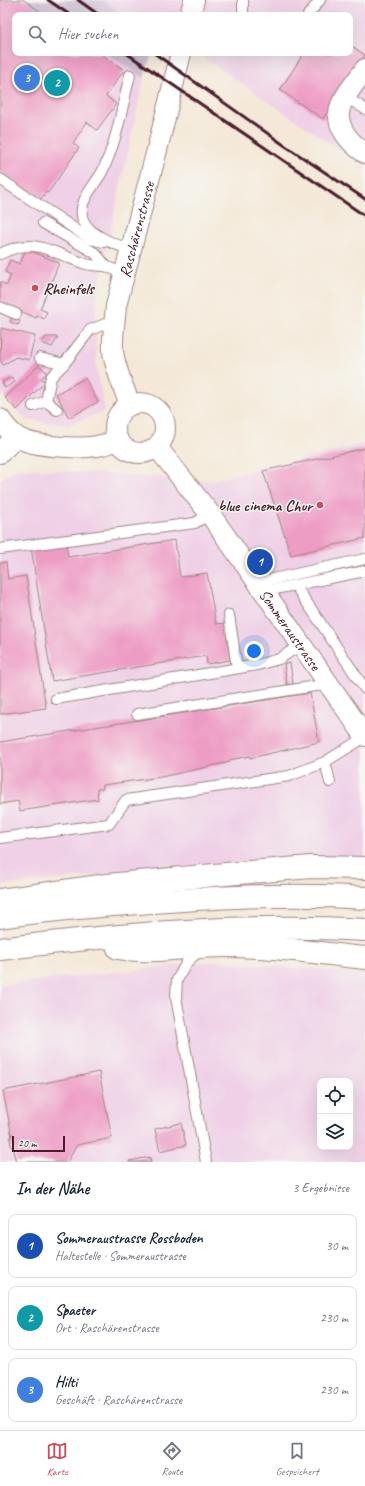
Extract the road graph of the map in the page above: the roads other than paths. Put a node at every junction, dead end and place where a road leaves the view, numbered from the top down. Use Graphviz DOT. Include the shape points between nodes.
graph roads {
  1 [pos="194,0"];
  2 [pos="243,0"];
  3 [pos="320,0"];
  4 [pos="191,12"];
  5 [pos="243,12"];
  6 [pos="310,12"];
  7 [pos="179,56"];
  8 [pos="365,69"];
  9 [pos="130,75"];
  10 [pos="346,97"];
  11 [pos="365,109"];
  12 [pos="365,153"];
  13 [pos="0,179"];
  14 [pos="43,223"];
  15 [pos="112,243"];
  16 [pos="131,250"];
  17 [pos="0,254"];
  18 [pos="106,266"];
  19 [pos="124,274"];
  20 [pos="0,307"];
  21 [pos="16,314"];
  22 [pos="115,320"];
  23 [pos="40,358"];
  24 [pos="64,364"];
  25 [pos="46,401"];
  26 [pos="130,405"];
  27 [pos="32,406"];
  28 [pos="57,410"];
  29 [pos="0,419"];
  30 [pos="16,437"];
  31 [pos="117,440"];
  32 [pos="157,447"];
  33 [pos="0,453"];
  34 [pos="210,514"];
  35 [pos="0,549"];
  36 [pos="365,559"];
  37 [pos="365,571"];
  38 [pos="295,585"];
  39 [pos="262,586"];
  40 [pos="229,615"];
  41 [pos="302,644"];
  42 [pos="237,668"];
  43 [pos="329,684"];
  44 [pos="365,689"];
  45 [pos="56,699"];
  46 [pos="137,714"];
  47 [pos="365,736"];
  48 [pos="325,762"];
  49 [pos="330,782"];
  50 [pos="0,838"];
  51 [pos="365,868"];
  52 [pos="365,898"];
  53 [pos="0,900"];
  54 [pos="0,917"];
  55 [pos="365,930"];
  56 [pos="73,940"];
  57 [pos="203,947"];
  58 [pos="0,949"];
  59 [pos="365,958"];
  60 [pos="206,1162"];
  1 -- 4 [label="street"];
  2 -- 5 [label="lane"];
  3 -- 6 [label="lane"];
  7 -- 16 [label="street, Raschärenstrasse"];
  8 -- 10 [label="street"];
  9 -- 15 [label="lane" via="110,153 82,209 84,223 91,231"];
  10 -- 11 [label="lane"];
  10 -- 12 [label="street" via="341,105 339,120 345,135"];
  13 -- 15 [label="lane" via="90,239"];
  14 -- 18 [label="lane" via="95,254"];
  15 -- 16 [label="lane"];
  16 -- 19 [label="street, Raschärenstrasse"];
  17 -- 18 [label="lane" via="30,245 43,247 84,264"];
  18 -- 19 [label="lane"];
  19 -- 22 [label="street, Raschärenstrasse"];
  20 -- 21 [label="lane"];
  22 -- 24 [label="lane" via="90,330"];
  22 -- 26 [label="street, Raschärenstrasse" via="113,332 117,370"];
  23 -- 24 [label="lane"];
  24 -- 25 [label="lane" via="51,377"];
  25 -- 27 [label="lane"];
  25 -- 28 [label="lane"];
  26 -- 31 [label="street" via="122,411 117,420"];
  26 -- 32 [label="street" via="149,405 160,412 165,424 164,436"];
  29 -- 30 [label="street"];
  30 -- 31 [label="street" via="40,444 88,447"];
  30 -- 33 [label="street"];
  31 -- 32 [label="street" via="126,450 139,454"];
  32 -- 34 [label="street, Sommeraustrasse"];
  34 -- 35 [label="lane" via="195,523"];
  34 -- 39 [label="street, Sommeraustrasse"];
  36 -- 39 [label="lane"];
  37 -- 38 [label="lane"];
  38 -- 39 [label="lane"];
  38 -- 44 [label="lane"];
  39 -- 41 [label="street, Sommeraustrasse"];
  40 -- 42 [label="lane"];
  41 -- 42 [label="lane" via="279,658"];
  41 -- 43 [label="street, Sommeraustrasse"];
  42 -- 45 [label="lane"];
  43 -- 46 [label="lane"];
  43 -- 47 [label="street, Sommeraustrasse"];
  47 -- 48 [label="lane"];
  48 -- 49 [label="lane"];
  48 -- 50 [label="lane" via="289,776 126,800 109,824"];
  51 -- 53 [label="highway" via="311,867 214,875 107,885"];
  52 -- 54 [label="highway" via="222,897 120,904"];
  55 -- 56 [label="highway" via="230,929"];
  56 -- 57 [label="highway" via="134,950"];
  56 -- 58 [label="highway"];
  57 -- 59 [label="highway" via="269,947"];
  57 -- 60 [label="lane" via="187,962 177,980 176,997"];
}
